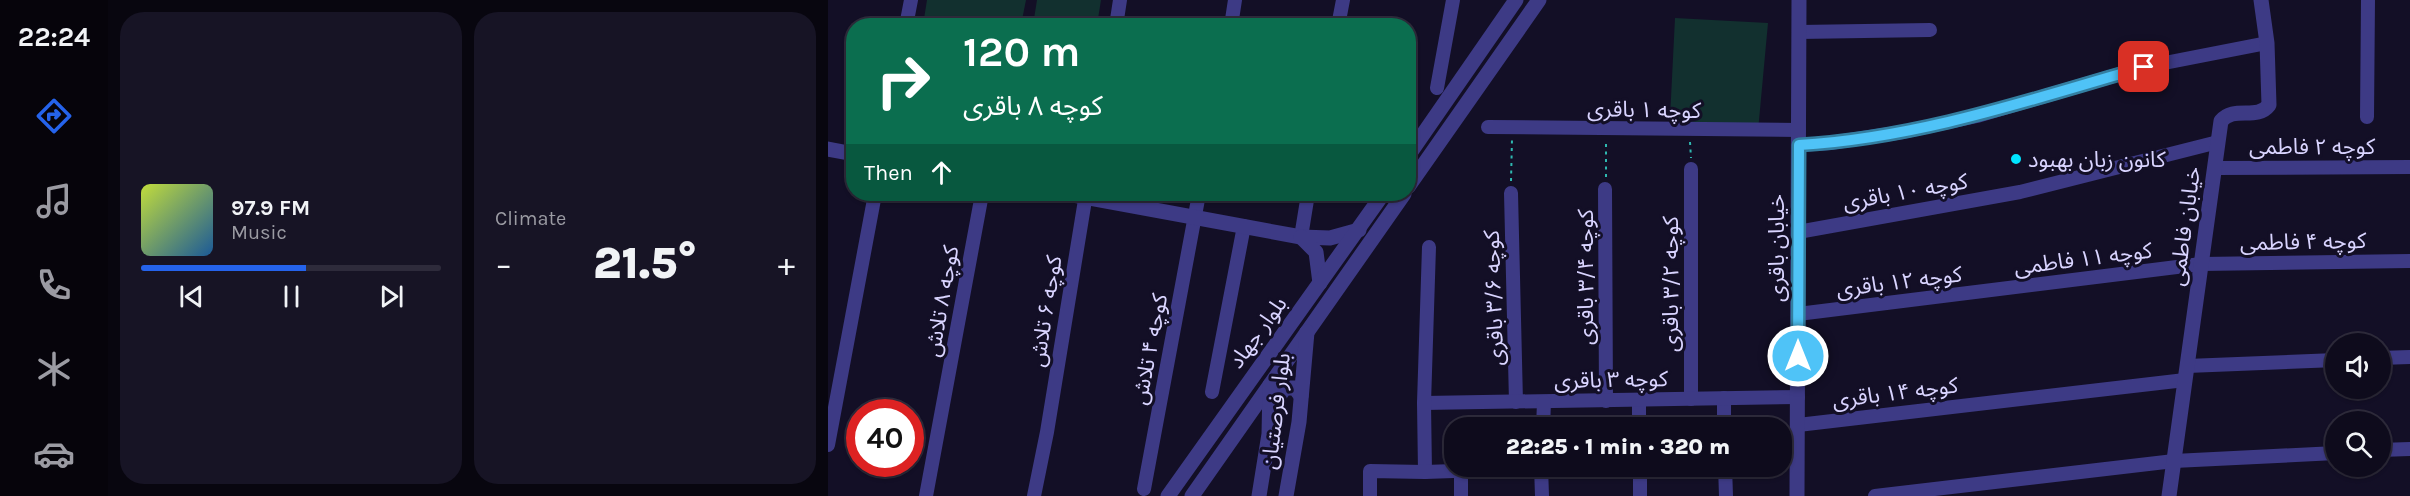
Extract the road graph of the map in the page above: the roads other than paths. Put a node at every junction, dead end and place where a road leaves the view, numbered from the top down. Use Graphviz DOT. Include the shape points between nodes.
graph roads {
  1 [pos="911,0"];
  2 [pos="1235,0"];
  3 [pos="1343,0"];
  4 [pos="1453,0"];
  5 [pos="1516,0"];
  6 [pos="1539,0"];
  7 [pos="1799,0"];
  8 [pos="2261,0"];
  9 [pos="2368,0"];
  10 [pos="1120,2"];
  11 [pos="908,18"];
  12 [pos="1117,18"];
  13 [pos="1232,18"];
  14 [pos="1340,18"];
  15 [pos="1930,30"];
  16 [pos="1799,32"];
  17 [pos="2267,43"];
  18 [pos="1437,88"];
  19 [pos="2367,117"];
  20 [pos="1488,127"];
  21 [pos="1799,138"];
  22 [pos="2218,142"];
  23 [pos="1416,144"];
  24 [pos="828,149"];
  25 [pos="846,152"];
  26 [pos="2410,167"];
  27 [pos="2214,168"];
  28 [pos="1691,170"];
  29 [pos="1416,176"];
  30 [pos="1605,189"];
  31 [pos="1511,193"];
  32 [pos="874,201"];
  33 [pos="981,201"];
  34 [pos="1085,201"];
  35 [pos="1116,201"];
  36 [pos="1198,201"];
  37 [pos="1307,201"];
  38 [pos="1378,201"];
  39 [pos="1399,201"];
  40 [pos="1195,217"];
  41 [pos="1244,226"];
  42 [pos="1359,230"];
  43 [pos="1798,232"];
  44 [pos="1300,237"];
  45 [pos="1429,247"];
  46 [pos="2408,261"];
  47 [pos="2201,264"];
  48 [pos="1320,283"];
  49 [pos="2005,288"];
  50 [pos="1798,314"];
  51 [pos="1307,332"];
  52 [pos="2410,357"];
  53 [pos="2391,358"];
  54 [pos="2325,361"];
  55 [pos="2186,373"];
  56 [pos="1270,385"];
  57 [pos="1212,392"];
  58 [pos="1301,396"];
  59 [pos="1798,397"];
  60 [pos="1724,398"];
  61 [pos="1691,399"];
  62 [pos="1639,400"];
  63 [pos="1606,401"];
  64 [pos="1516,402"];
  65 [pos="1544,402"];
  66 [pos="1425,403"];
  67 [pos="1269,409"];
  68 [pos="1543,417"];
  69 [pos="1640,417"];
  70 [pos="1724,417"];
  71 [pos="1798,424"];
  72 [pos="828,445"];
  73 [pos="2410,449"];
  74 [pos="2391,450"];
  75 [pos="1199,452"];
  76 [pos="2325,454"];
  77 [pos="2174,461"];
  78 [pos="1215,464"];
  79 [pos="1444,471"];
  80 [pos="1425,472"];
  81 [pos="1461,477"];
  82 [pos="1541,477"];
  83 [pos="1640,477"];
  84 [pos="1725,477"];
  85 [pos="1144,489"];
  86 [pos="926,496"];
  87 [pos="1034,496"];
  88 [pos="1168,496"];
  89 [pos="1192,496"];
  90 [pos="1259,496"];
  91 [pos="1286,496"];
  92 [pos="1370,496"];
  93 [pos="1461,496"];
  94 [pos="1542,496"];
  95 [pos="1640,496"];
  96 [pos="1726,496"];
  97 [pos="1797,496"];
  98 [pos="1875,496"];
  99 [pos="2169,496"];
  1 -- 11 [label="street"];
  2 -- 13 [label="street"];
  3 -- 14 [label="street"];
  4 -- 18 [label="street"];
  5 -- 23 [label="street"];
  6 -- 29 [label="street"];
  7 -- 16 [label="street, خیابان باقری"];
  8 -- 17 [label="street, خیابان فاطمی"];
  9 -- 19 [label="street"];
  10 -- 12 [label="street"];
  15 -- 16 [label="street"];
  16 -- 21 [label="street, خیابان باقری"];
  17 -- 21 [label="street, کوچه ۱ باقری" via="2144,67 1977,116 1903,132 1830,143"];
  17 -- 22 [label="street, خیابان فاطمی" via="2269,105 2259,113 2225,116"];
  20 -- 21 [label="street, کوچه ۱ باقری" via="1690,131"];
  21 -- 43 [label="street, خیابان باقری"];
  22 -- 27 [label="street, خیابان فاطمی"];
  22 -- 43 [label="street, کوچه ۱۰ باقری" via="2020,192"];
  24 -- 25 [label="street"];
  26 -- 27 [label="street, کوچه ۲ فاطمی"];
  27 -- 47 [label="street, خیابان فاطمی"];
  28 -- 61 [label="street, کوچه ۳/۲ باقری"];
  30 -- 63 [label="street, کوچه ۳/۴ باقری"];
  31 -- 64 [label="street, کوچه ۳/۶ باقری"];
  32 -- 72 [label="street"];
  33 -- 86 [label="street, کوچه ۸ تلاش"];
  34 -- 87 [label="street, کوچه ۶ تلاش"];
  35 -- 40 [label="street"];
  36 -- 40 [label="street, کوچه ۴ تلاش"];
  37 -- 44 [label="street"];
  38 -- 42 [label="street, بلوار جهاد"];
  39 -- 51 [label="street, بلوار جهاد"];
  40 -- 41 [label="street"];
  40 -- 85 [label="street, کوچه ۴ تلاش"];
  41 -- 44 [label="street"];
  41 -- 57 [label="street"];
  42 -- 44 [label="street" via="1330,238"];
  42 -- 48 [label="street, بلوار جهاد"];
  43 -- 50 [label="street, خیابان باقری"];
  44 -- 48 [label="street" via="1316,252"];
  45 -- 66 [label="street"];
  46 -- 47 [label="street, کوچه ۴ فاطمی"];
  47 -- 49 [label="street, کوچه ۱۱ فاطمی"];
  47 -- 55 [label="street, خیابان فاطمی"];
  48 -- 75 [label="street, بلوار جهاد"];
  49 -- 50 [label="street, کوچه ۱۲ باقری"];
  50 -- 59 [label="street, خیابان باقری"];
  51 -- 56 [label="street, بلوار جهاد"];
  51 -- 58 [label="street, بلوار فرصتیان"];
  52 -- 53 [label="street"];
  54 -- 55 [label="street, کوچه ۱۴ باقری"];
  55 -- 71 [label="street, کوچه ۱۴ باقری"];
  55 -- 77 [label="street, خیابان فاطمی"];
  56 -- 67 [label="street, بلوار فرصتیان"];
  56 -- 78 [label="street, بلوار جهاد"];
  58 -- 67 [label="street" via="1294,388 1285,388"];
  58 -- 91 [label="street, بلوار فرصتیان"];
  59 -- 60 [label="street, کوچه ۳ باقری"];
  59 -- 71 [label="street, خیابان باقری"];
  60 -- 61 [label="street, کوچه ۳ باقری"];
  60 -- 70 [label="street"];
  61 -- 62 [label="street, کوچه ۳ باقری"];
  62 -- 63 [label="street, کوچه ۳ باقری"];
  62 -- 69 [label="street"];
  63 -- 65 [label="street, کوچه ۳ باقری"];
  64 -- 65 [label="street, کوچه ۳ باقری"];
  64 -- 66 [label="street, کوچه ۳ باقری"];
  65 -- 68 [label="street"];
  66 -- 80 [label="street"];
  67 -- 90 [label="street, بلوار فرصتیان"];
  71 -- 97 [label="street, خیابان باقری"];
  73 -- 74 [label="street"];
  75 -- 78 [label="street"];
  75 -- 88 [label="street, بلوار جهاد"];
  76 -- 77 [label="street"];
  77 -- 98 [label="street"];
  77 -- 99 [label="street, خیابان فاطمی"];
  78 -- 89 [label="street, بلوار جهاد"];
  79 -- 80 [label="street"];
  80 -- 92 [label="street" via="1370,471"];
  81 -- 93 [label="street"];
  82 -- 94 [label="street"];
  83 -- 95 [label="street"];
  84 -- 96 [label="street"];
}
